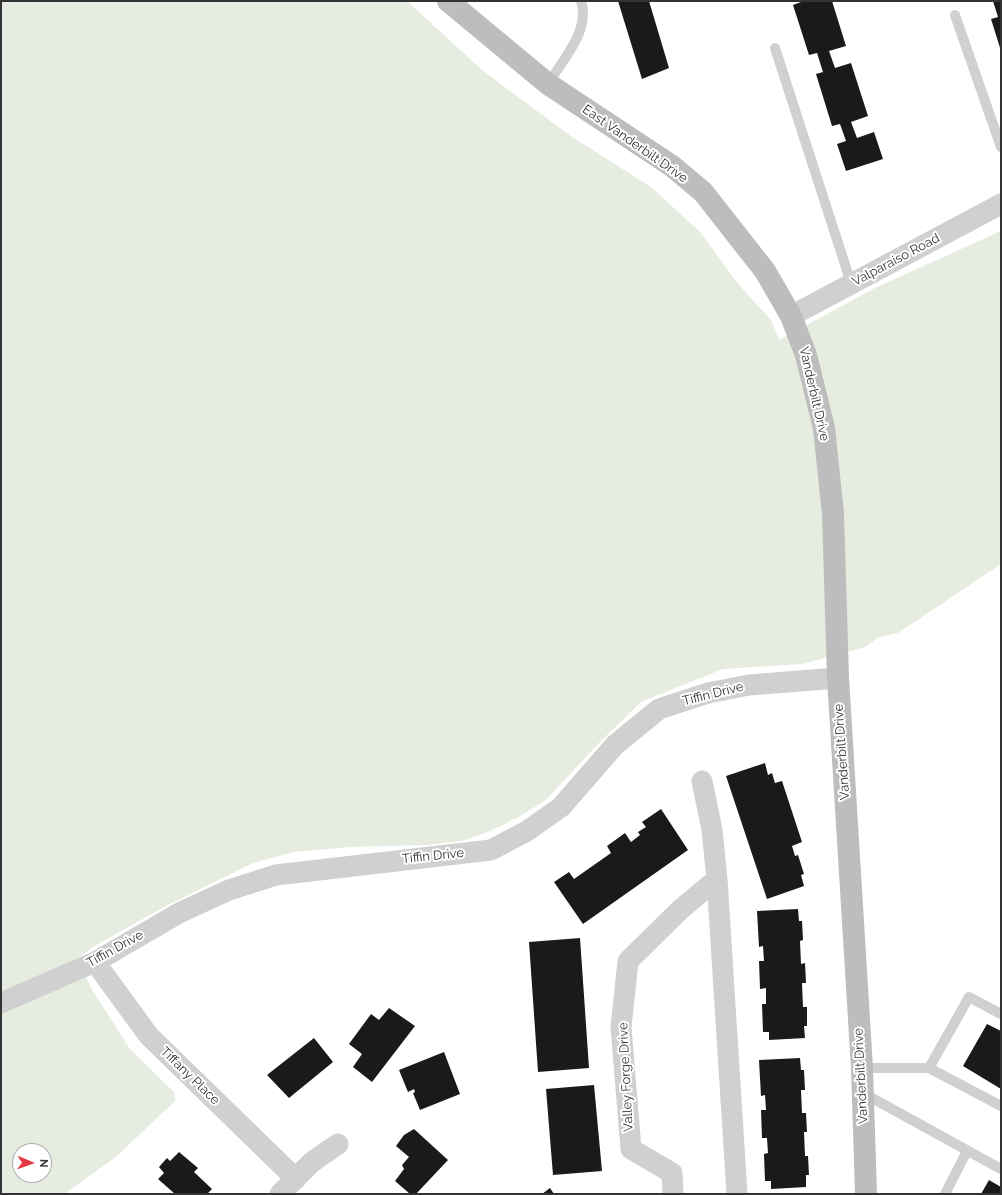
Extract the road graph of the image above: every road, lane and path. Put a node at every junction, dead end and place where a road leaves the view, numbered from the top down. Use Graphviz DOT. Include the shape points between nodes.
graph roads {
  1 [pos="448,1"];
  2 [pos="581,1"];
  3 [pos="955,15"];
  4 [pos="775,48"];
  5 [pos="548,84"];
  6 [pos="1001,147"];
  7 [pos="1001,204"];
  8 [pos="851,283"];
  9 [pos="791,316"];
  10 [pos="838,678"];
  11 [pos="702,781"];
  12 [pos="717,879"];
  13 [pos="96,962"];
  14 [pos="1,1003"];
  15 [pos="1001,1014"];
  16 [pos="862,1068"];
  17 [pos="929,1068"];
  18 [pos="863,1093"];
  19 [pos="1001,1106"];
  20 [pos="338,1144"];
  21 [pos="967,1151"];
  22 [pos="1001,1169"];
  23 [pos="296,1179"];
  24 [pos="280,1194"];
  25 [pos="673,1194"];
  26 [pos="737,1194"];
  27 [pos="866,1194"];
  28 [pos="945,1194"];
  1 -- 5 [label="street, East Vanderbilt Drive"];
  2 -- 5 [label="lane" via="582,19 579,33"];
  3 -- 6 [label="lane"];
  4 -- 8 [label="lane"];
  5 -- 9 [label="street, East Vanderbilt Drive" via="672,166 703,192 765,271"];
  7 -- 8 [label="street, Valparaiso Road"];
  8 -- 9 [label="street, Valparaiso Road"];
  9 -- 10 [label="street, Vanderbilt Drive" via="806,355 824,428 833,514"];
  10 -- 13 [label="street, Tiffin Drive" via="749,685 708,693 659,709 615,745 561,806 526,831 491,850 276,875 229,890 179,913"];
  10 -- 16 [label="street, Vanderbilt Drive"];
  11 -- 12 [label="street" via="712,830"];
  12 -- 25 [label="street, Valley Forge Drive" via="681,909 628,961 622,1027 631,1149 672,1173"];
  12 -- 26 [label="street"];
  13 -- 14 [label="street, Tiffin Drive"];
  13 -- 23 [label="street, Tiffany Place" via="149,1036"];
  15 -- 17 [label="lane" via="969,997"];
  16 -- 17 [label="lane"];
  16 -- 18 [label="street, Vanderbilt Drive"];
  17 -- 19 [label="lane"];
  18 -- 21 [label="lane"];
  18 -- 27 [label="street, Vanderbilt Drive"];
  20 -- 23 [label="street" via="312,1162"];
  21 -- 22 [label="lane"];
  21 -- 28 [label="lane"];
  23 -- 24 [label="street"];
}
